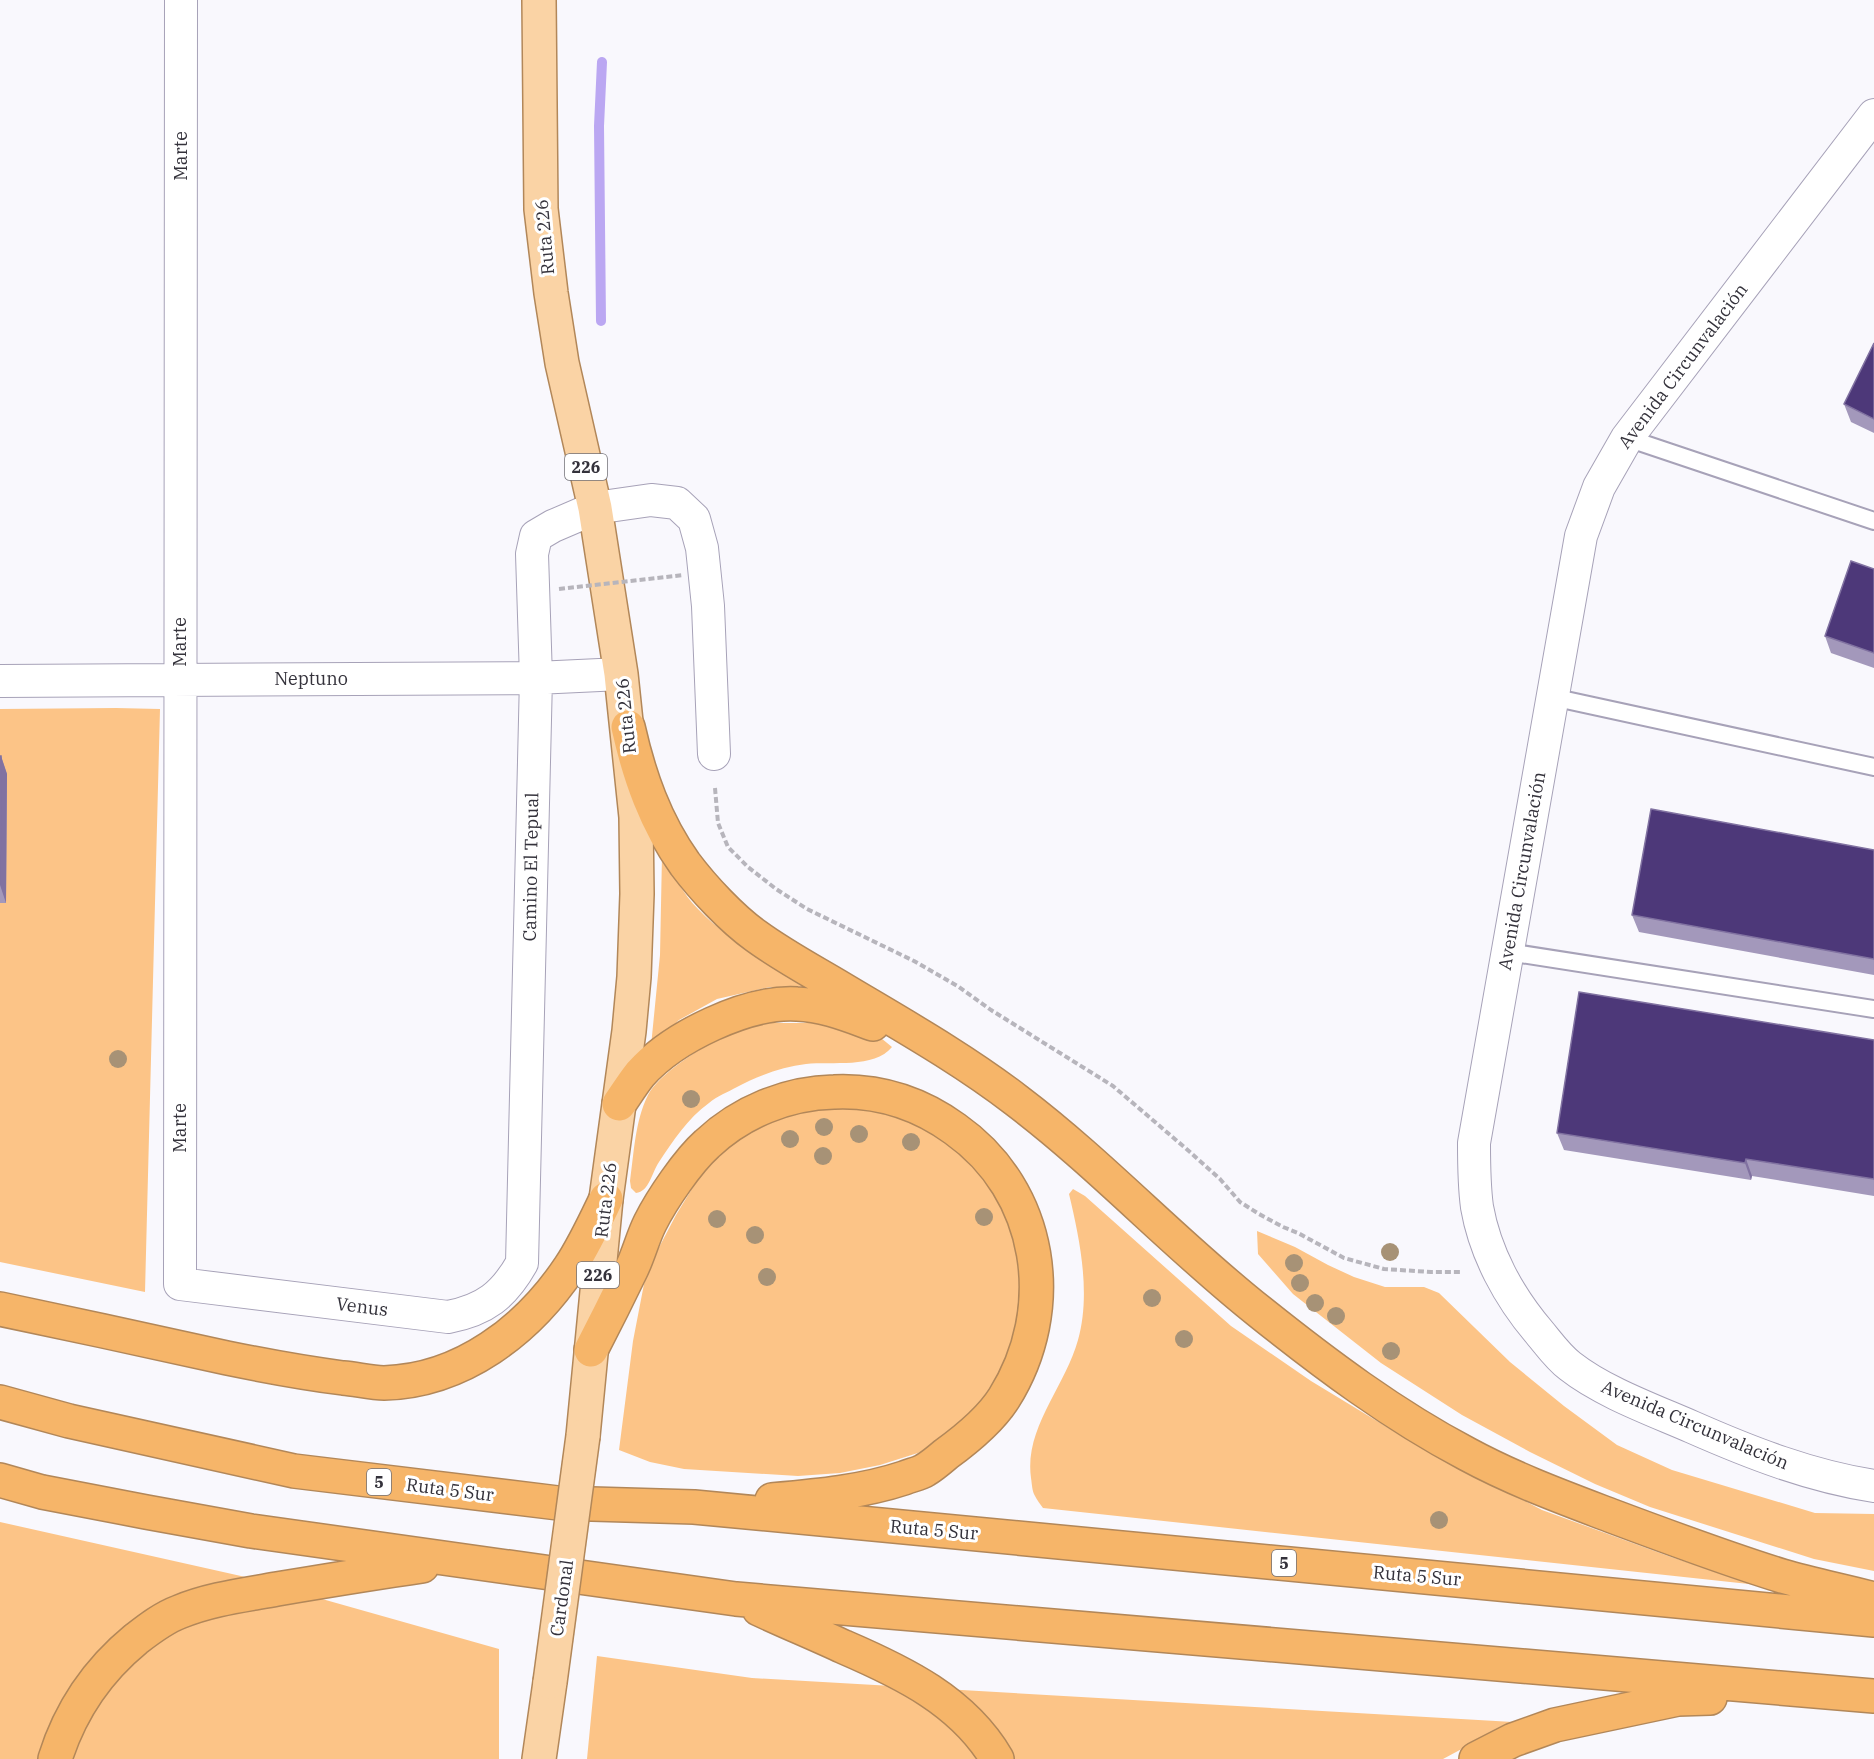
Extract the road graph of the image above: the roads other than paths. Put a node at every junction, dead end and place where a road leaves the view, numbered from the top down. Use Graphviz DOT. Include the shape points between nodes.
graph roads {
  1 [pos="181,0"];
  2 [pos="539,0"];
  3 [pos="1874,115"];
  4 [pos="1627,438"];
  5 [pos="595,508"];
  6 [pos="1874,521"];
  7 [pos="621,674"];
  8 [pos="536,678"];
  9 [pos="180,680"];
  10 [pos="0,681"];
  11 [pos="1552,697"];
  12 [pos="628,727"];
  13 [pos="714,754"];
  14 [pos="1874,766"];
  15 [pos="1508,952"];
  16 [pos="1874,1009"];
  17 [pos="934,1045"];
  18 [pos="618,1104"];
  19 [pos="606,1199"];
  20 [pos="522,1263"];
  21 [pos="180,1284"];
  22 [pos="0,1309"];
  23 [pos="591,1350"];
  24 [pos="0,1402"];
  25 [pos="583,1436"];
  26 [pos="0,1480"];
  27 [pos="1874,1486"];
  28 [pos="694,1507"];
  29 [pos="465,1560"];
  30 [pos="736,1599"];
  31 [pos="1874,1599"];
  32 [pos="1874,1620"];
  33 [pos="1867,1695"];
  34 [pos="56,1759"];
  35 [pos="539,1759"];
  36 [pos="997,1759"];
  37 [pos="1476,1759"];
  1 -- 9 [label="street, Marte"];
  2 -- 5 [label="main road, Ruta 226 / 226" via="541,209 549,283 562,363"];
  3 -- 4 [label="street, Avenida Circunvalación"];
  4 -- 6 [label="lane"];
  4 -- 11 [label="street, Avenida Circunvalación" via="1599,487 1581,536"];
  5 -- 7 [label="main road, Ruta 226 / 226"];
  5 -- 8 [label="street, Camino El Tepual" via="536,536 532,554"];
  5 -- 13 [label="street" via="651,500 677,502 694,519 702,548 708,606"];
  7 -- 8 [label="street, Neptuno"];
  7 -- 12 [label="main road, Ruta 226 / 226"];
  8 -- 9 [label="street, Neptuno"];
  8 -- 20 [label="street, Camino El Tepual"];
  9 -- 10 [label="street, Neptuno"];
  9 -- 21 [label="street, Marte"];
  11 -- 14 [label="lane"];
  11 -- 15 [label="street, Avenida Circunvalación"];
  12 -- 17 [label="highway" via="649,799 683,861 706,891 755,935"];
  12 -- 18 [label="main road, Ruta 226 / 226" via="636,817 636,936"];
  15 -- 16 [label="lane"];
  15 -- 27 [label="street, Avenida Circunvalación" via="1474,1143 1474,1176 1486,1240 1498,1269 1528,1319 1570,1366 1606,1388 1798,1469"];
  17 -- 18 [label="highway" via="840,1012 774,1004 736,1014 684,1040 641,1074"];
  17 -- 31 [label="highway" via="1016,1099 1059,1134 1258,1310 1376,1399 1421,1427 1467,1454 1562,1498 1695,1548"];
  18 -- 19 [label="main road, Ruta 226 / 226"];
  19 -- 22 [label="highway" via="570,1267 512,1333 461,1365 409,1380 382,1383 292,1371"];
  19 -- 23 [label="main road, Ruta 226 / 226"];
  20 -- 21 [label="street, Venus" via="493,1300 448,1317"];
  23 -- 25 [label="main road, Ruta 226 / 226"];
  23 -- 28 [label="highway" via="651,1222 685,1168 706,1144 758,1109 819,1092 882,1095 912,1104 966,1136 1009,1185 1033,1245 1036,1310 1019,1372 982,1425 924,1471 881,1485 818,1496"];
  24 -- 28 [label="highway, Ruta 5 Sur / 5" via="294,1471 558,1503"];
  25 -- 35 [label="main road, Cardonal, bridge"];
  26 -- 29 [label="highway" via="239,1529"];
  28 -- 32 [label="highway, Ruta 5 Sur / 5"];
  29 -- 30 [label="highway"];
  29 -- 34 [label="highway" via="225,1598 178,1612 129,1645 97,1678 77,1707"];
  30 -- 33 [label="highway"];
  30 -- 36 [label="highway" via="883,1664 936,1694 969,1722"];
  33 -- 37 [label="highway" via="1678,1699 1555,1725"];
}
